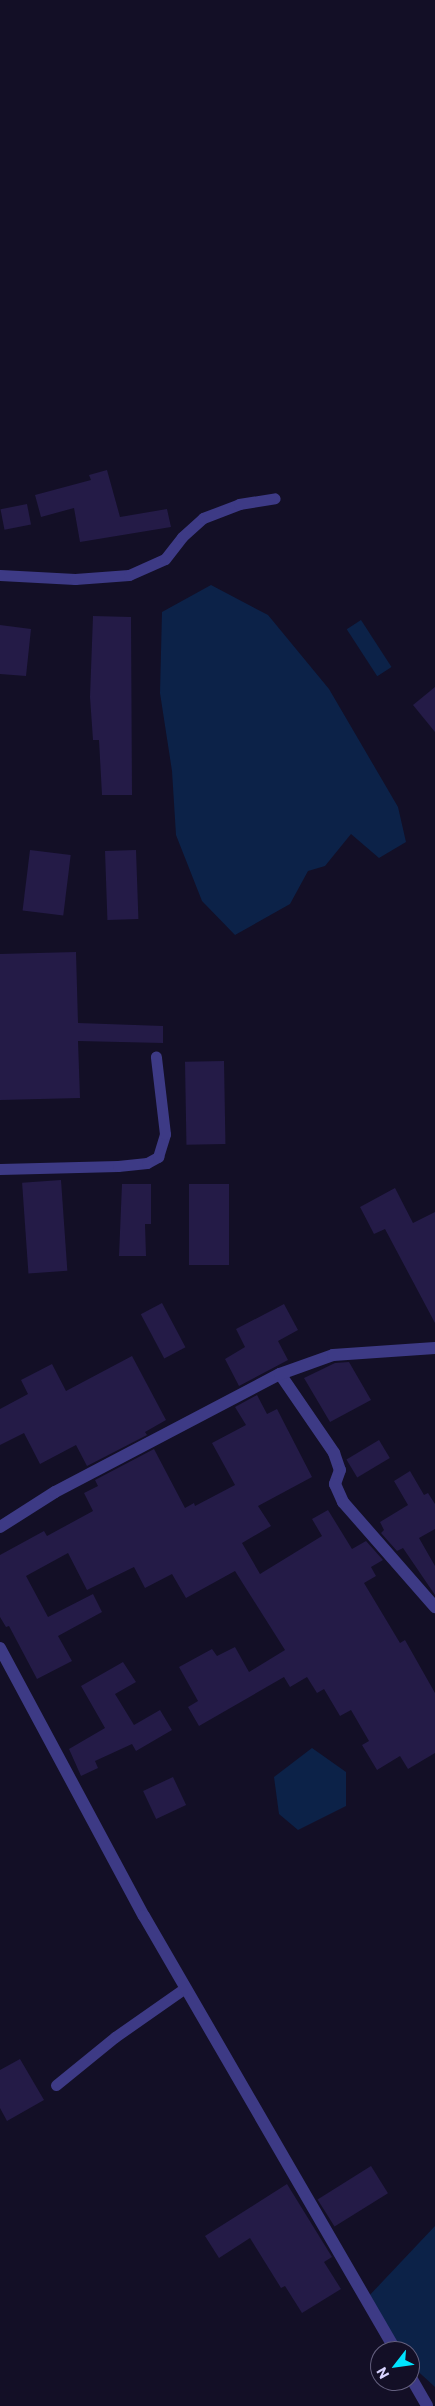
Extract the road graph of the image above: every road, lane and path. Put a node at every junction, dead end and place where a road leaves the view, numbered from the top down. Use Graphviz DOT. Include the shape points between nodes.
graph roads {
  1 [pos="276,498"];
  2 [pos="0,575"];
  3 [pos="156,1057"];
  4 [pos="0,1169"];
  5 [pos="435,1348"];
  6 [pos="280,1374"];
  7 [pos="0,1527"];
  8 [pos="435,1608"];
  9 [pos="0,1648"];
  10 [pos="185,1988"];
  11 [pos="56,2085"];
  12 [pos="390,2341"];
  13 [pos="418,2391"];
  14 [pos="427,2406"];
  1 -- 2 [label="lane" via="239,504 203,518 165,559 130,575 75,579"];
  3 -- 4 [label="lane" via="165,1134 158,1157 147,1163 118,1166"];
  5 -- 6 [label="street" via="333,1355"];
  6 -- 7 [label="street" via="55,1492"];
  6 -- 8 [label="street" via="334,1453 340,1470 336,1484 343,1502"];
  9 -- 10 [label="street"];
  10 -- 11 [label="lane" via="115,2037"];
  10 -- 12 [label="street"];
  13 -- 14 [label="street"];
}
